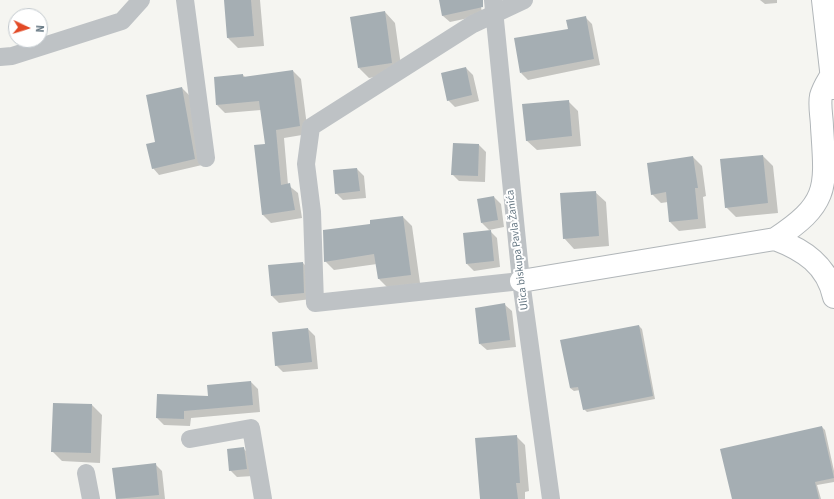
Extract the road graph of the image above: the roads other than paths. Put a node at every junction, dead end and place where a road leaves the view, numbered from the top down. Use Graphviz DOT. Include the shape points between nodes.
graph roads {
  1 [pos="141,0"];
  2 [pos="185,0"];
  3 [pos="524,0"];
  4 [pos="823,0"];
  5 [pos="493,7"];
  6 [pos="0,57"];
  7 [pos="832,74"];
  8 [pos="834,101"];
  9 [pos="206,158"];
  10 [pos="775,239"];
  11 [pos="521,281"];
  12 [pos="834,297"];
  13 [pos="190,439"];
  14 [pos="86,473"];
  15 [pos="91,499"];
  16 [pos="263,499"];
  17 [pos="551,499"];
  1 -- 6 [label="street" via="122,21 12,56"];
  2 -- 9 [label="street"];
  3 -- 5 [label="street"];
  4 -- 7 [label="main road"];
  5 -- 11 [label="street, Ulica biskupa Pavla Žanića"];
  5 -- 11 [label="street" via="473,24 311,127 306,164 312,212 315,303"];
  7 -- 8 [label="main road"];
  7 -- 10 [label="main road" via="821,96 825,169 822,190 816,204 795,226"];
  10 -- 11 [label="main road"];
  10 -- 12 [label="main road" via="797,247 818,264 828,279"];
  11 -- 17 [label="street, Ulica biskupa Pavla Žanića"];
  13 -- 16 [label="street" via="251,428"];
  14 -- 15 [label="street"];
}
